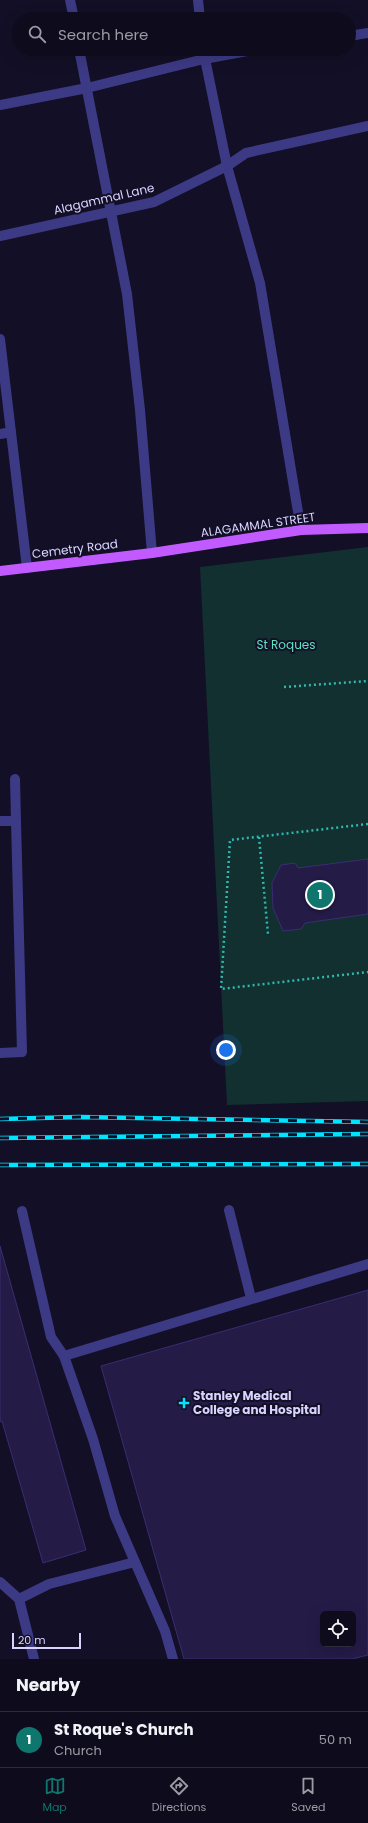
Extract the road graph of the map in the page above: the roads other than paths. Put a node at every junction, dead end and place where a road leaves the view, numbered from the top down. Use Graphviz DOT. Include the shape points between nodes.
graph roads {
  1 [pos="70,0"];
  2 [pos="198,0"];
  3 [pos="73,12"];
  4 [pos="199,12"];
  5 [pos="368,33"];
  6 [pos="356,35"];
  7 [pos="80,56"];
  8 [pos="196,56"];
  9 [pos="203,56"];
  10 [pos="86,88"];
  11 [pos="0,105"];
  12 [pos="368,126"];
  13 [pos="227,166"];
  14 [pos="111,211"];
  15 [pos="0,236"];
  16 [pos="0,339"];
  17 [pos="11,432"];
  18 [pos="0,434"];
  19 [pos="368,528"];
  20 [pos="301,530"];
  21 [pos="152,553"];
  22 [pos="27,568"];
  23 [pos="0,571"];
  24 [pos="15,779"];
  25 [pos="16,820"];
  26 [pos="0,821"];
  27 [pos="0,1053"];
  28 [pos="229,1210"];
  29 [pos="22,1212"];
  30 [pos="368,1264"];
  31 [pos="251,1298"];
  32 [pos="64,1356"];
  33 [pos="135,1562"];
  34 [pos="0,1582"];
  35 [pos="19,1599"];
  36 [pos="34,1659"];
  37 [pos="173,1659"];
  1 -- 3 [label="street"];
  2 -- 4 [label="street"];
  5 -- 6 [label="street"];
  7 -- 10 [label="street"];
  8 -- 10 [label="street"];
  9 -- 13 [label="street"];
  10 -- 11 [label="street"];
  10 -- 14 [label="street"];
  12 -- 13 [label="street, Alagammal Lane" via="246,152"];
  13 -- 14 [label="street, Alagammal Lane" via="154,202"];
  13 -- 20 [label="street" via="260,283"];
  14 -- 15 [label="street, Alagammal Lane"];
  14 -- 21 [label="street" via="127,294"];
  16 -- 17 [label="street"];
  17 -- 18 [label="street"];
  17 -- 22 [label="street"];
  19 -- 20 [label="main road, ALAGAMMAL STREET"];
  20 -- 21 [label="main road, ALAGAMMAL STREET"];
  21 -- 22 [label="main road, Cemetry Road"];
  22 -- 23 [label="main road, Cemetry Road"];
  24 -- 25 [label="street"];
  25 -- 26 [label="street"];
  25 -- 27 [label="street" via="22,1052"];
  28 -- 31 [label="street"];
  29 -- 32 [label="street" via="51,1337"];
  30 -- 31 [label="street"];
  31 -- 32 [label="street"];
  32 -- 33 [label="street" via="94,1439 115,1516"];
  33 -- 35 [label="street" via="49,1584"];
  33 -- 37 [label="street" via="165,1631"];
  34 -- 35 [label="street"];
  35 -- 36 [label="street"];
}
